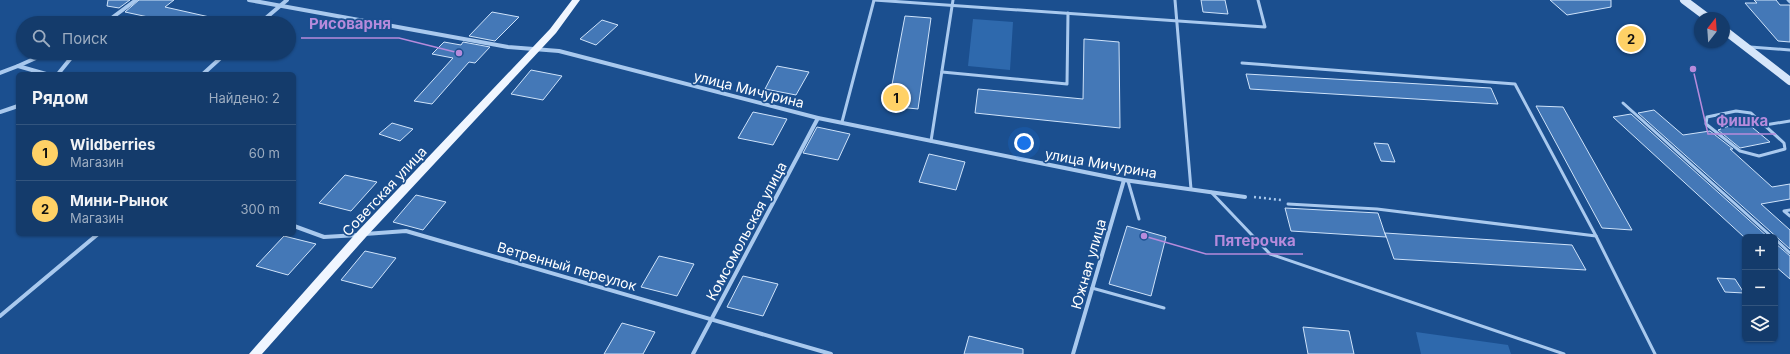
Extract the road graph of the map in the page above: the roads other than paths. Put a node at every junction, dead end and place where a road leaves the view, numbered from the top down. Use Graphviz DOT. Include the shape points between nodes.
graph roads {
  1 [pos="136,0"];
  2 [pos="249,0"];
  3 [pos="288,0"];
  4 [pos="576,0"];
  5 [pos="954,0"];
  6 [pos="1175,0"];
  7 [pos="1258,0"];
  8 [pos="1684,0"];
  9 [pos="953,5"];
  10 [pos="280,6"];
  11 [pos="1700,12"];
  12 [pos="1068,13"];
  13 [pos="114,16"];
  14 [pos="268,16"];
  15 [pos="1177,20"];
  16 [pos="1730,35"];
  17 [pos="1746,47"];
  18 [pos="535,49"];
  19 [pos="1790,50"];
  20 [pos="31,60"];
  21 [pos="69,60"];
  22 [pos="218,60"];
  23 [pos="1242,63"];
  24 [pos="18,66"];
  25 [pos="39,72"];
  26 [pos="60,72"];
  27 [pos="205,72"];
  28 [pos="942,72"];
  29 [pos="0,73"];
  30 [pos="1790,81"];
  31 [pos="1623,103"];
  32 [pos="16,107"];
  33 [pos="0,112"];
  34 [pos="818,118"];
  35 [pos="1790,121"];
  36 [pos="842,122"];
  37 [pos="1765,125"];
  38 [pos="931,141"];
  39 [pos="1126,181"];
  40 [pos="1191,189"];
  41 [pos="1211,192"];
  42 [pos="1245,197"];
  43 [pos="1288,204"];
  44 [pos="1790,210"];
  45 [pos="1790,216"];
  46 [pos="1139,219"];
  47 [pos="296,227"];
  48 [pos="362,234"];
  49 [pos="1769,234"];
  50 [pos="96,236"];
  51 [pos="1596,236"];
  52 [pos="1778,242"];
  53 [pos="1790,253"];
  54 [pos="1092,288"];
  55 [pos="1164,308"];
  56 [pos="0,316"];
  57 [pos="712,319"];
  58 [pos="255,354"];
  59 [pos="693,354"];
  60 [pos="831,354"];
  61 [pos="1073,354"];
  62 [pos="1564,354"];
  63 [pos="1655,354"];
  1 -- 13 [label="street"];
  2 -- 10 [label="street, улица Мичурина"];
  3 -- 10 [label="street"];
  4 -- 18 [label="main road, Советская улица"];
  5 -- 9 [label="lane"];
  6 -- 15 [label="lane"];
  7 -- 15 [label="lane" via="1265,27"];
  8 -- 11 [label="main road"];
  9 -- 12 [label="lane"];
  9 -- 28 [label="lane"];
  9 -- 36 [label="lane" via="874,0"];
  10 -- 14 [label="street"];
  10 -- 18 [label="street, улица Мичурина" via="508,47"];
  12 -- 15 [label="lane"];
  12 -- 28 [label="lane" via="1067,84"];
  15 -- 40 [label="lane"];
  16 -- 17 [label="main road"];
  17 -- 19 [label="lane"];
  17 -- 30 [label="main road"];
  18 -- 34 [label="street, улица Мичурина" via="559,51"];
  18 -- 48 [label="main road, Советская улица"];
  20 -- 24 [label="street"];
  21 -- 26 [label="street"];
  22 -- 27 [label="street"];
  23 -- 51 [label="lane" via="1515,84"];
  24 -- 25 [label="street"];
  24 -- 29 [label="street"];
  28 -- 38 [label="lane"];
  31 -- 49 [label="lane"];
  32 -- 33 [label="street"];
  34 -- 36 [label="street, улица Мичурина"];
  34 -- 57 [label="street, Комсомольская улица"];
  35 -- 37 [label="lane"];
  36 -- 38 [label="street, улица Мичурина"];
  37 -- 37 [label="lane" via="1751,113 1736,110 1707,117 1706,124 1740,151 1759,156 1785,149 1784,144"];
  38 -- 39 [label="street, улица Мичурина"];
  39 -- 40 [label="street, улица Мичурина"];
  39 -- 46 [label="lane"];
  39 -- 54 [label="street, Южная улица"];
  40 -- 41 [label="street, улица Мичурина"];
  41 -- 42 [label="street, улица Мичурина"];
  41 -- 62 [label="lane" via="1270,254"];
  43 -- 51 [label="lane" via="1377,209"];
  44 -- 45 [label="lane" via="1784,211"];
  47 -- 48 [label="street, Ветренный переулок" via="324,237"];
  48 -- 57 [label="street, Ветренный переулок" via="406,231"];
  48 -- 58 [label="main road, Советская улица"];
  50 -- 56 [label="street"];
  51 -- 63 [label="lane"];
  52 -- 53 [label="lane"];
  54 -- 55 [label="lane"];
  54 -- 61 [label="street, Южная улица"];
  57 -- 59 [label="street, Комсомольская улица"];
  57 -- 60 [label="street, Ветренный переулок"];
}
